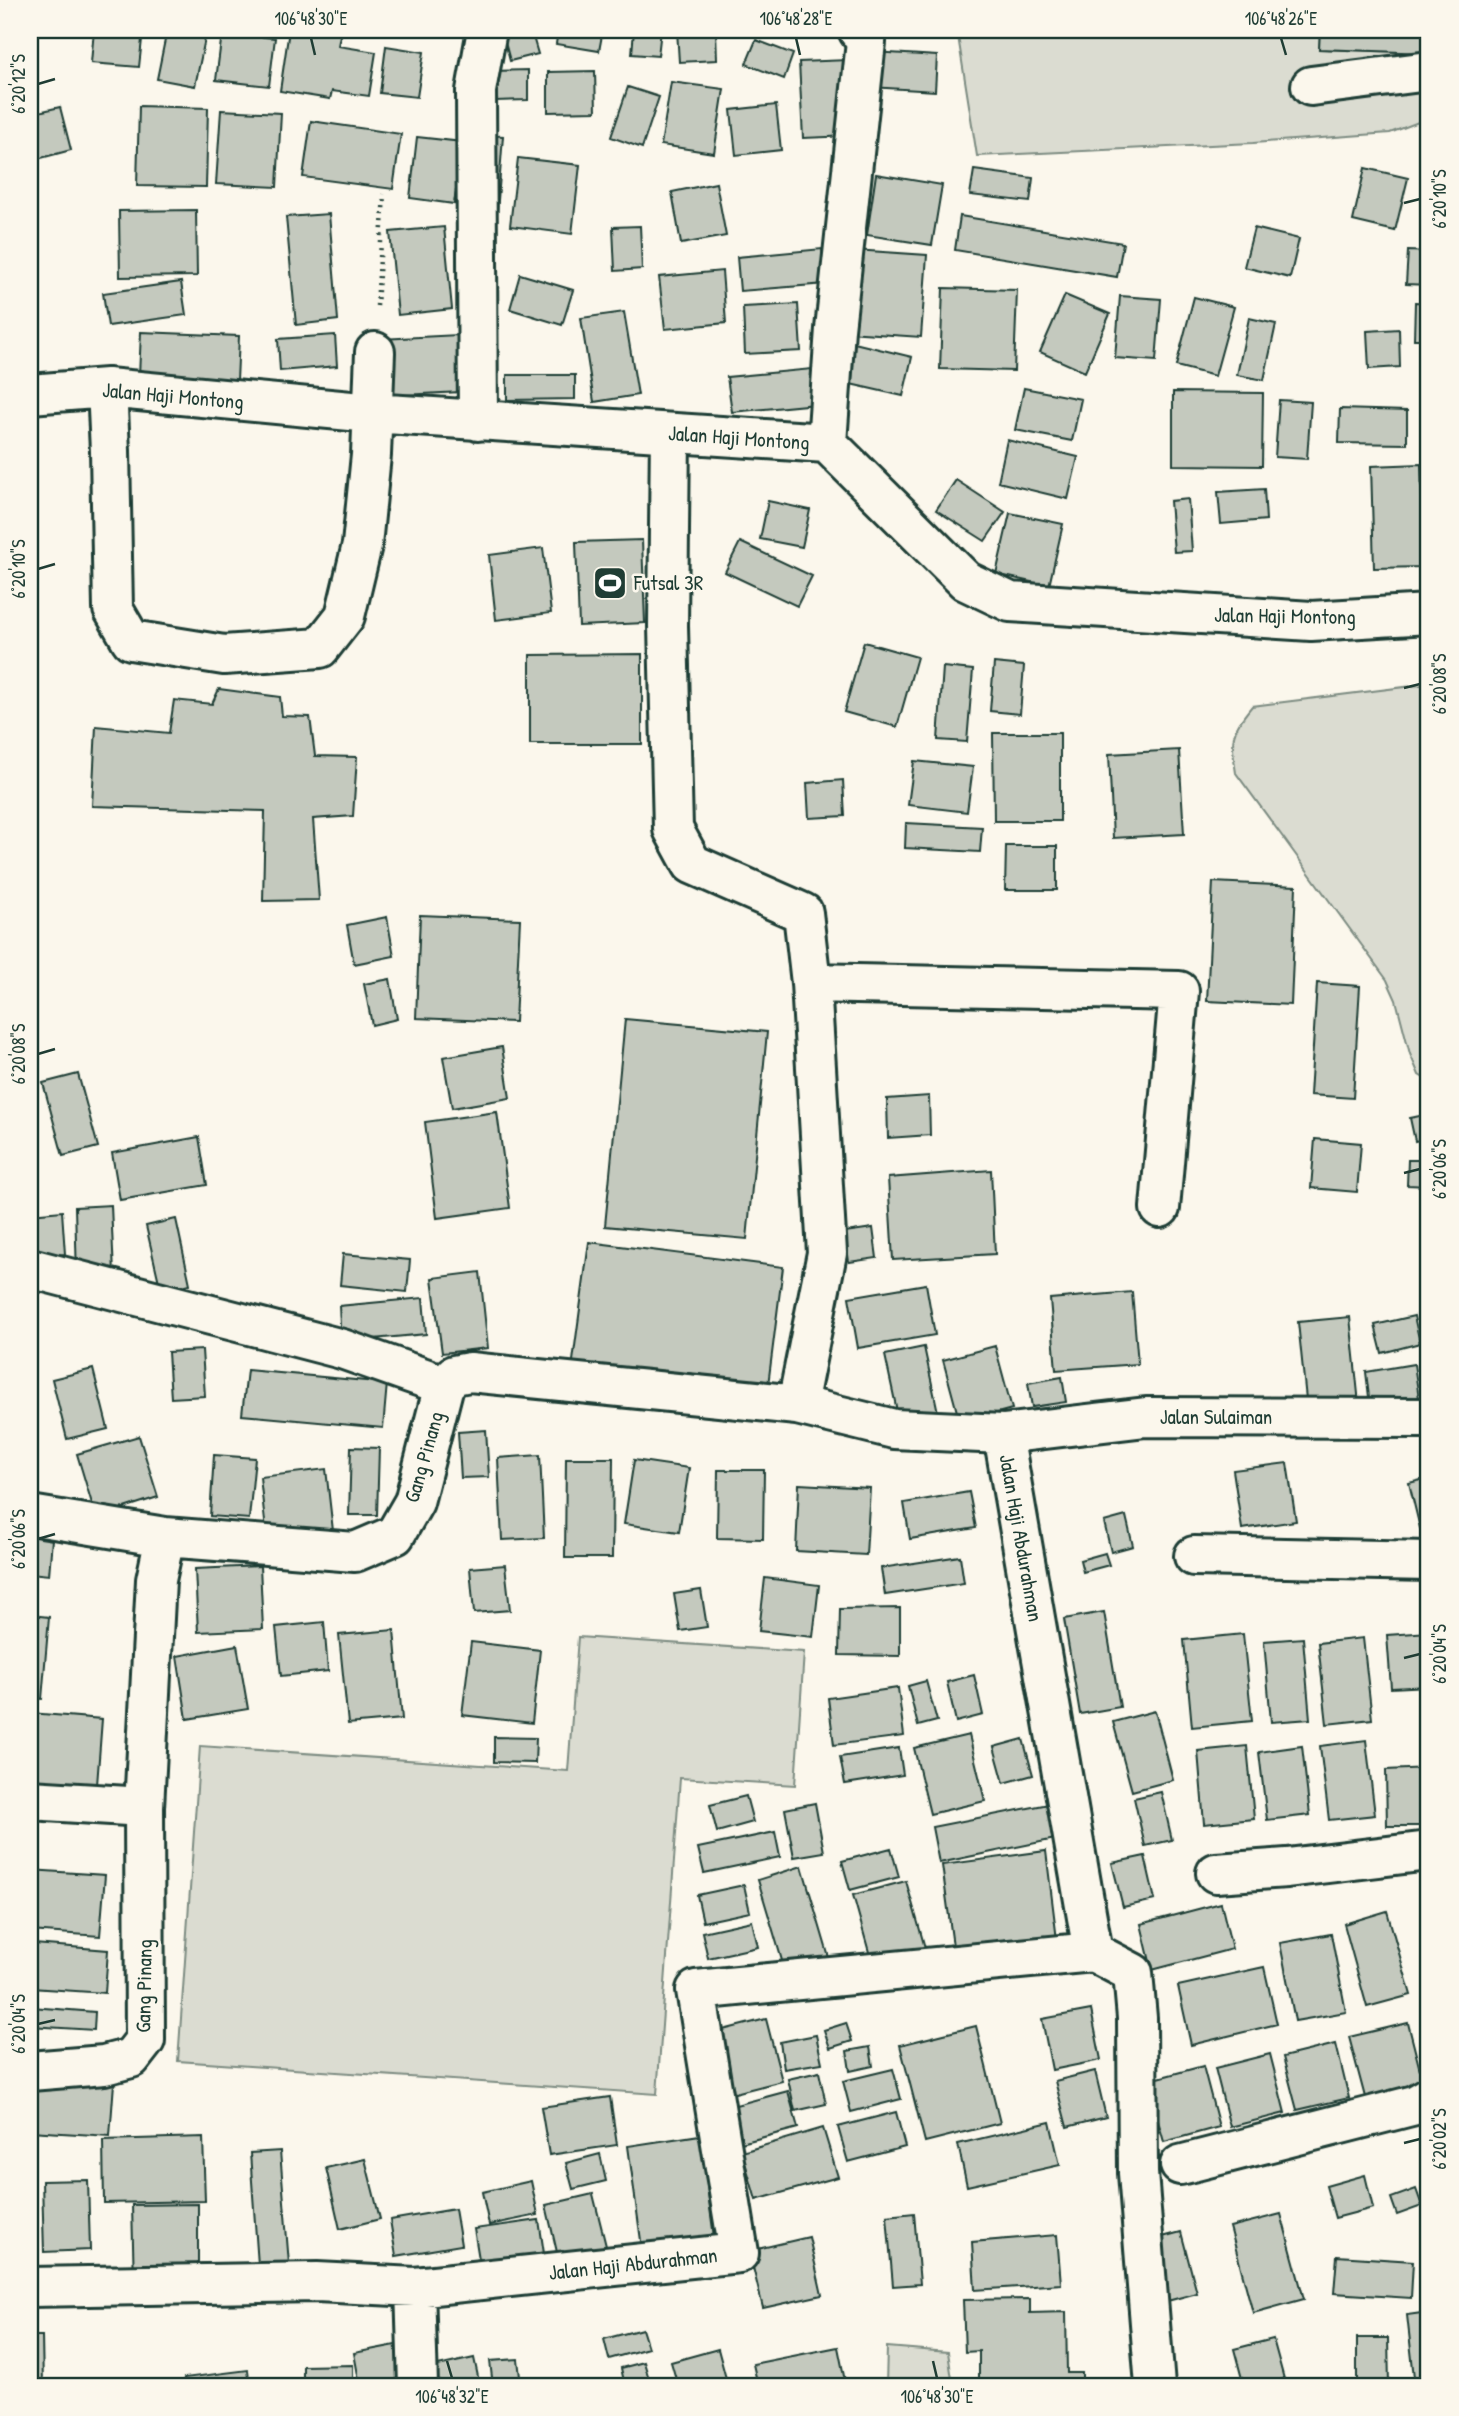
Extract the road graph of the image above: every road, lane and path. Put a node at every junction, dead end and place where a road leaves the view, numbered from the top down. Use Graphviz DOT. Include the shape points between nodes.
graph roads {
  1 [pos="487,30"];
  2 [pos="858,30"];
  3 [pos="1429,71"];
  4 [pos="1311,86"];
  5 [pos="384,194"];
  6 [pos="377,300"];
  7 [pos="375,352"];
  8 [pos="107,388"];
  9 [pos="30,394"];
  10 [pos="372,413"];
  11 [pos="478,421"];
  12 [pos="670,433"];
  13 [pos="827,443"];
  14 [pos="1429,614"];
  15 [pos="811,983"];
  16 [pos="1160,1208"];
  17 [pos="30,1268"];
  18 [pos="444,1385"];
  19 [pos="797,1405"];
  20 [pos="1429,1418"];
  21 [pos="1003,1434"];
  22 [pos="30,1515"];
  23 [pos="165,1537"];
  24 [pos="1194,1556"];
  25 [pos="1429,1561"];
  26 [pos="30,1800"];
  27 [pos="144,1807"];
  28 [pos="1429,1851"];
  29 [pos="1216,1873"];
  30 [pos="1093,1952"];
  31 [pos="30,2071"];
  32 [pos="1429,2097"];
  33 [pos="1180,2165"];
  34 [pos="30,2287"];
  35 [pos="415,2287"];
  36 [pos="418,2386"];
  37 [pos="1155,2386"];
  1 -- 11 [label="street" via="476,91"];
  2 -- 13 [label="street" via="866,42"];
  3 -- 4 [label="street"];
  5 -- 6 [label="path"];
  7 -- 10 [label="street"];
  8 -- 9 [label="street, Jalan Haji Montong"];
  8 -- 10 [label="street, Jalan Haji Montong"];
  8 -- 10 [label="street" via="113,609 131,640 223,655 320,648 345,616 362,545"];
  10 -- 11 [label="street, Jalan Haji Montong"];
  11 -- 12 [label="street, Jalan Haji Montong"];
  12 -- 13 [label="street, Jalan Haji Montong"];
  12 -- 15 [label="street" via="673,829 692,864 803,913"];
  13 -- 14 [label="street, Jalan Haji Montong" via="967,582 1010,602 1311,621"];
  15 -- 16 [label="street" via="1179,992"];
  15 -- 19 [label="street" via="827,1253"];
  17 -- 18 [label="street, Gang Pinang" via="342,1349"];
  18 -- 19 [label="street, Jalan Haji Abdurahman" via="454,1375 470,1372"];
  18 -- 23 [label="street, Gang Pinang" via="414,1502 395,1535 355,1552"];
  19 -- 21 [label="street, Jalan Haji Abdurahman" via="894,1429"];
  20 -- 21 [label="street, Jalan Sulaiman" via="1146,1417"];
  21 -- 30 [label="street, Jalan Haji Abdurahman"];
  22 -- 23 [label="street"];
  23 -- 27 [label="street, Gang Pinang" via="156,1580"];
  24 -- 25 [label="street"];
  26 -- 27 [label="street"];
  27 -- 31 [label="street, Gang Pinang" via="145,2040 131,2058 118,2062"];
  28 -- 29 [label="street"];
  30 -- 35 [label="street, Jalan Haji Abdurahman" via="696,1990 739,2253"];
  30 -- 37 [label="street" via="1133,1973 1138,2172"];
  32 -- 33 [label="street" via="1415,2105"];
  34 -- 35 [label="street, Jalan Haji Abdurahman" via="317,2282"];
  35 -- 36 [label="street"];
}
